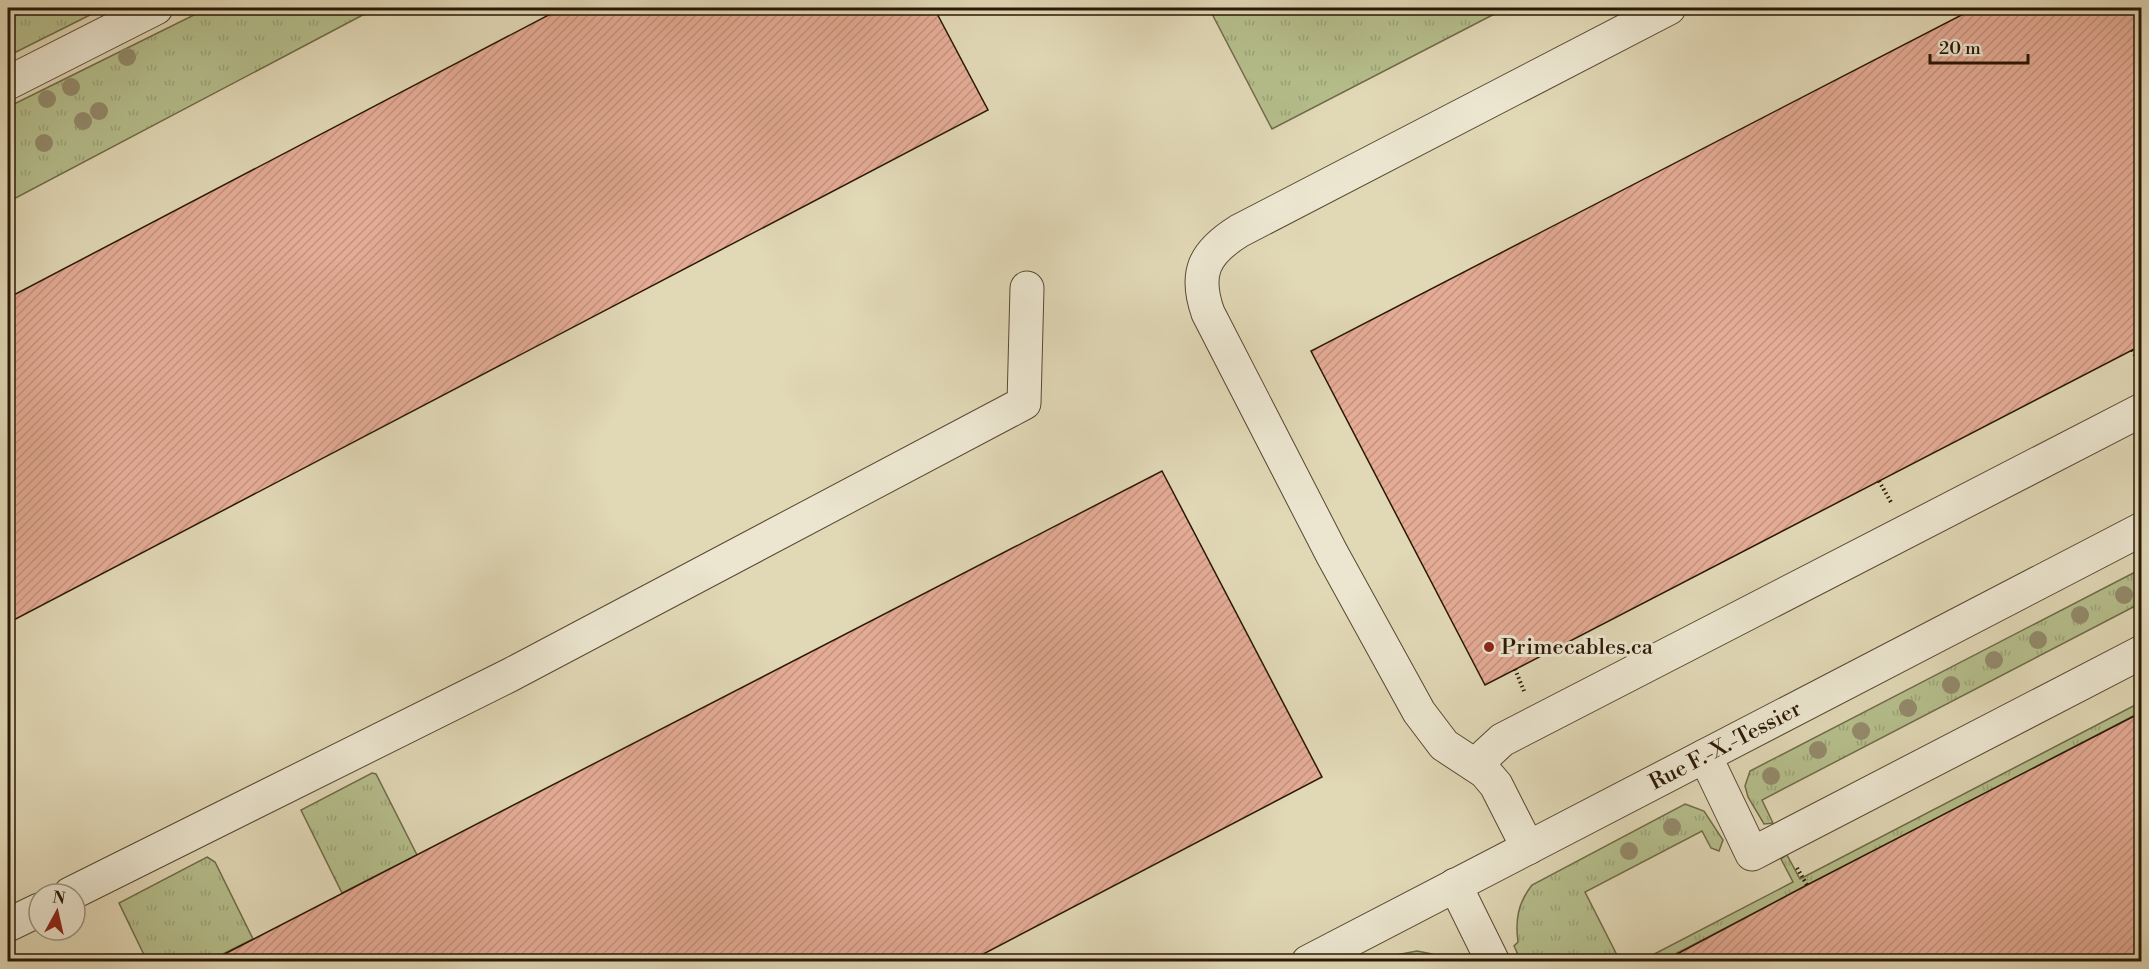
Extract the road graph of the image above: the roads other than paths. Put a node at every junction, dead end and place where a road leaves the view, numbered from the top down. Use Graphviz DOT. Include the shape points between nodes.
graph roads {
  1 [pos="156,8"];
  2 [pos="1669,8"];
  3 [pos="8,83"];
  4 [pos="1027,288"];
  5 [pos="2142,410"];
  6 [pos="2142,529"];
  7 [pos="2142,652"];
  8 [pos="1705,756"];
  9 [pos="1475,765"];
  10 [pos="1528,848"];
  11 [pos="1455,885"];
  12 [pos="87,886"];
  13 [pos="27,916"];
  14 [pos="8,926"];
  15 [pos="1308,962"];
  16 [pos="1493,962"];
  1 -- 3 [label="street"];
  2 -- 9 [label="street" via="1239,231 1219,244 1206,261 1201,278 1202,297 1213,323 1419,712 1444,745"];
  4 -- 12 [label="street" via="1024,403 510,675"];
  5 -- 9 [label="street" via="1502,741"];
  6 -- 8 [label="street, Rue F.-X.-Tessier"];
  7 -- 8 [label="street" via="1752,854"];
  8 -- 10 [label="street, Rue F.-X.-Tessier"];
  9 -- 10 [label="street" via="1496,785"];
  10 -- 11 [label="street, Rue F.-X.-Tessier"];
  11 -- 15 [label="street, Rue F.-X.-Tessier"];
  11 -- 16 [label="street"];
  13 -- 14 [label="street"];
}
